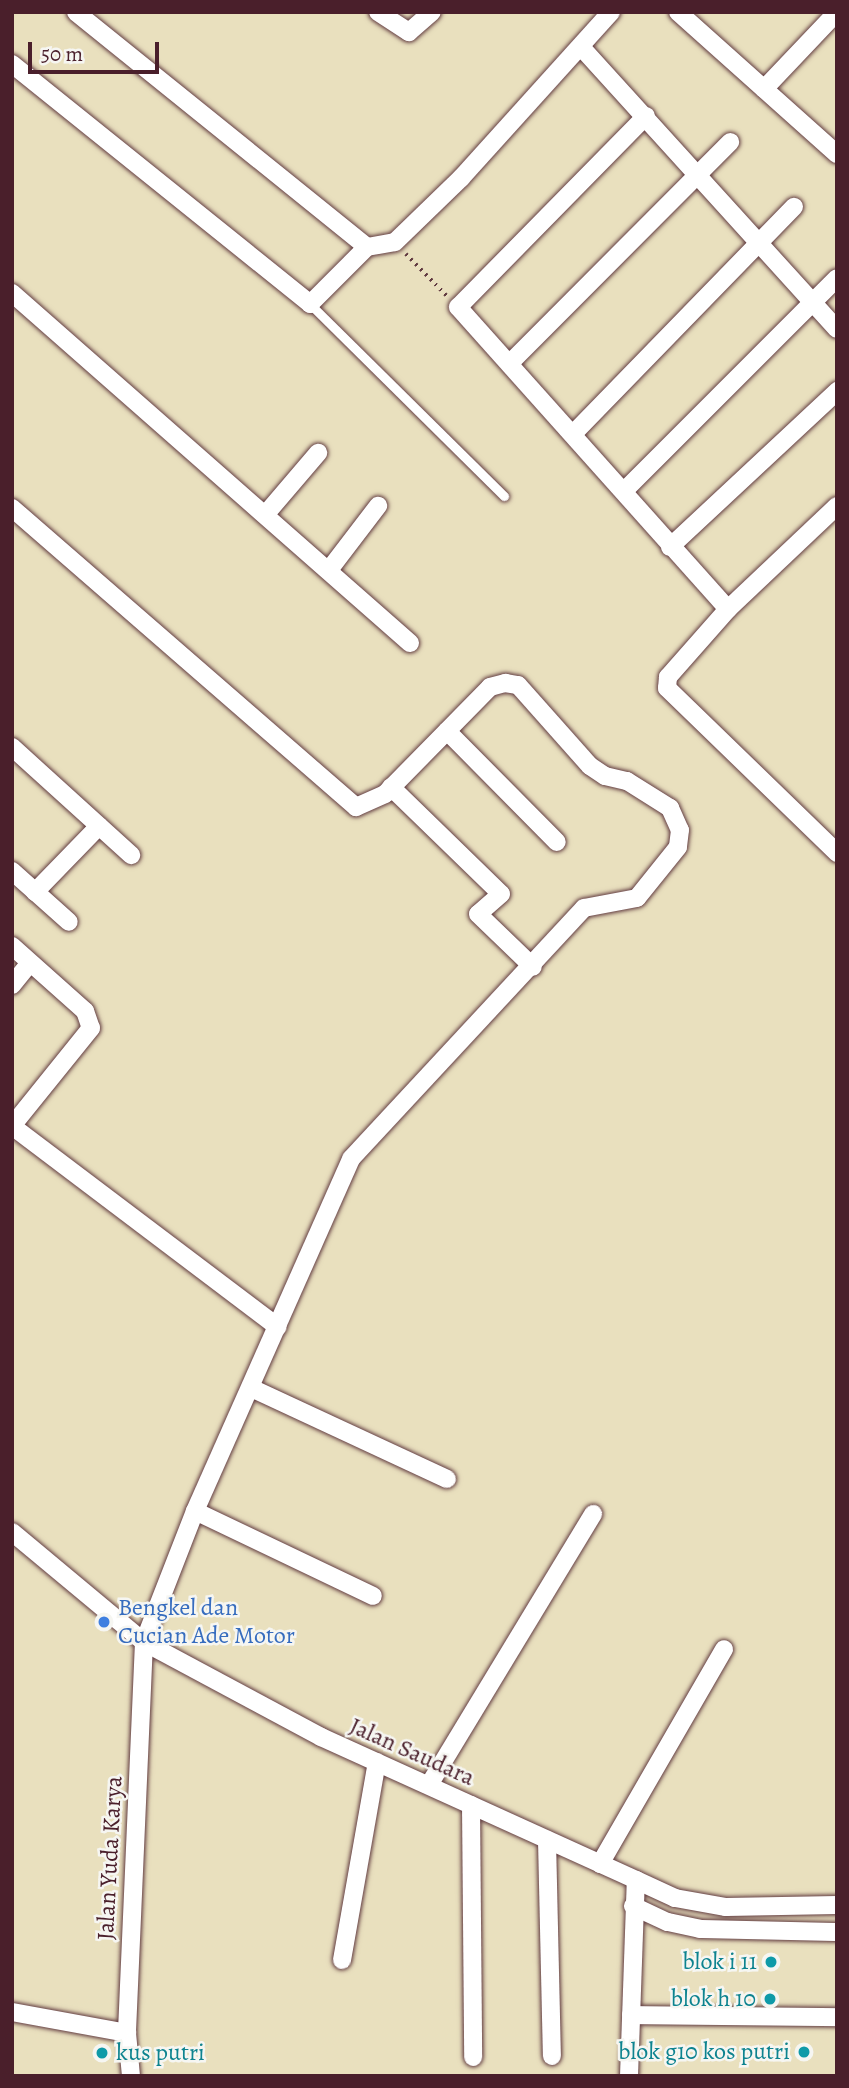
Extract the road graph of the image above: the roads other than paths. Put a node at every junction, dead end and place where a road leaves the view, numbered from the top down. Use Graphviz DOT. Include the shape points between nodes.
graph roads {
  1 [pos="76,12"];
  2 [pos="378,12"];
  3 [pos="432,12"];
  4 [pos="611,12"];
  5 [pos="678,12"];
  6 [pos="829,19"];
  7 [pos="582,48"];
  8 [pos="12,64"];
  9 [pos="764,89"];
  10 [pos="646,116"];
  11 [pos="730,142"];
  12 [pos="837,154"];
  13 [pos="696,176"];
  14 [pos="794,207"];
  15 [pos="758,245"];
  16 [pos="367,247"];
  17 [pos="837,278"];
  18 [pos="12,293"];
  19 [pos="814,302"];
  20 [pos="310,304"];
  21 [pos="837,329"];
  22 [pos="510,363"];
  23 [pos="837,391"];
  24 [pos="573,434"];
  25 [pos="318,453"];
  26 [pos="624,491"];
  27 [pos="505,496"];
  28 [pos="378,506"];
  29 [pos="837,506"];
  30 [pos="12,508"];
  31 [pos="265,514"];
  32 [pos="670,547"];
  33 [pos="329,570"];
  34 [pos="728,609"];
  35 [pos="410,643"];
  36 [pos="447,732"];
  37 [pos="12,747"];
  38 [pos="391,787"];
  39 [pos="99,826"];
  40 [pos="557,842"];
  41 [pos="837,852"];
  42 [pos="131,855"];
  43 [pos="12,871"];
  44 [pos="35,892"];
  45 [pos="69,922"];
  46 [pos="12,946"];
  47 [pos="30,963"];
  48 [pos="533,967"];
  49 [pos="12,985"];
  50 [pos="12,1126"];
  51 [pos="278,1328"];
  52 [pos="251,1388"];
  53 [pos="447,1479"];
  54 [pos="195,1511"];
  55 [pos="593,1514"];
  56 [pos="12,1532"];
  57 [pos="373,1596"];
  58 [pos="144,1642"];
  59 [pos="724,1650"];
  60 [pos="377,1762"];
  61 [pos="429,1785"];
  62 [pos="471,1805"];
  63 [pos="547,1840"];
  64 [pos="600,1864"];
  65 [pos="636,1880"];
  66 [pos="831,1905"];
  67 [pos="633,1906"];
  68 [pos="831,1932"];
  69 [pos="342,1960"];
  70 [pos="12,2012"];
  71 [pos="631,2015"];
  72 [pos="837,2017"];
  73 [pos="127,2033"];
  74 [pos="552,2056"];
  75 [pos="473,2057"];
  76 [pos="131,2076"];
  77 [pos="629,2076"];
  1 -- 16 [label="street"];
  2 -- 3 [label="street" via="409,32"];
  4 -- 7 [label="street"];
  5 -- 9 [label="street"];
  6 -- 9 [label="street"];
  7 -- 10 [label="street"];
  7 -- 16 [label="street" via="395,242"];
  8 -- 20 [label="street"];
  9 -- 12 [label="street"];
  10 -- 13 [label="street"];
  10 -- 22 [label="street" via="458,307"];
  11 -- 13 [label="street"];
  13 -- 15 [label="street"];
  13 -- 22 [label="street"];
  14 -- 15 [label="street"];
  15 -- 19 [label="street"];
  15 -- 24 [label="street"];
  16 -- 20 [label="street"];
  17 -- 19 [label="street"];
  18 -- 31 [label="street"];
  19 -- 21 [label="street"];
  19 -- 26 [label="street"];
  20 -- 27 [label="lane"];
  22 -- 24 [label="street"];
  23 -- 32 [label="street"];
  24 -- 26 [label="street"];
  25 -- 31 [label="street"];
  26 -- 32 [label="street"];
  28 -- 33 [label="street"];
  29 -- 34 [label="street"];
  30 -- 38 [label="street" via="356,807"];
  31 -- 33 [label="street"];
  32 -- 34 [label="street"];
  33 -- 35 [label="street"];
  34 -- 41 [label="street" via="668,677 667,688"];
  36 -- 38 [label="street"];
  36 -- 40 [label="street"];
  36 -- 48 [label="street, Jalan Yuda Karya" via="490,687 518,685 590,766 605,776 627,781 670,808 680,830 678,847 637,898 584,908"];
  37 -- 39 [label="street"];
  38 -- 48 [label="street" via="501,894 478,914"];
  39 -- 42 [label="street"];
  39 -- 44 [label="street"];
  43 -- 44 [label="street"];
  44 -- 45 [label="street"];
  46 -- 47 [label="street"];
  47 -- 49 [label="street"];
  47 -- 50 [label="street" via="85,1011 91,1028"];
  48 -- 51 [label="street, Jalan Yuda Karya" via="351,1159"];
  50 -- 51 [label="street"];
  51 -- 52 [label="street, Jalan Yuda Karya"];
  52 -- 53 [label="street"];
  52 -- 54 [label="street, Jalan Yuda Karya"];
  54 -- 57 [label="street"];
  54 -- 58 [label="street, Jalan Yuda Karya"];
  55 -- 61 [label="street"];
  56 -- 58 [label="street, Jalan Saudara"];
  58 -- 60 [label="street, Jalan Saudara"];
  58 -- 73 [label="street, Jalan Yuda Karya"];
  59 -- 64 [label="street"];
  60 -- 61 [label="street, Jalan Saudara"];
  60 -- 69 [label="street"];
  61 -- 62 [label="street, Jalan Saudara"];
  62 -- 63 [label="street, Jalan Saudara"];
  62 -- 75 [label="street"];
  63 -- 64 [label="street, Jalan Saudara"];
  63 -- 74 [label="street"];
  64 -- 65 [label="street, Jalan Saudara"];
  65 -- 66 [label="street, Jalan Saudara" via="675,1898 726,1907"];
  65 -- 67 [label="street"];
  66 -- 68 [label="street"];
  67 -- 68 [label="street" via="667,1922 700,1929"];
  67 -- 71 [label="street"];
  70 -- 73 [label="street"];
  71 -- 72 [label="street"];
  71 -- 77 [label="street"];
  73 -- 76 [label="street, Jalan Yuda Karya"];
}
